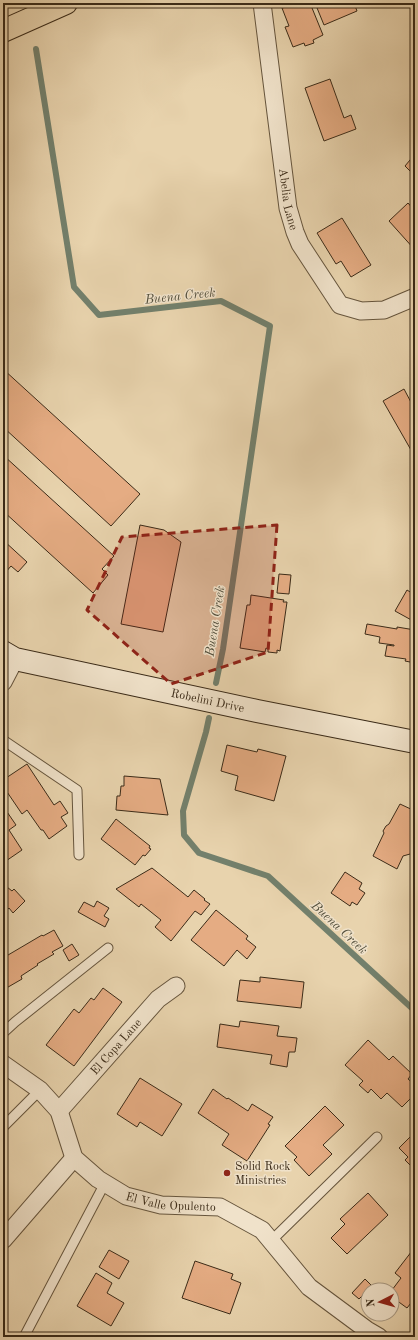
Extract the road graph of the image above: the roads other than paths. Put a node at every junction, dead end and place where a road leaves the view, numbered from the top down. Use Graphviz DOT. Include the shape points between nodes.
graph roads {
  1 [pos="66,3"];
  2 [pos="262,3"];
  3 [pos="3,31"];
  4 [pos="415,297"];
  5 [pos="9,655"];
  6 [pos="3,682"];
  7 [pos="3,740"];
  8 [pos="415,742"];
  9 [pos="79,854"];
  10 [pos="108,948"];
  11 [pos="176,986"];
  12 [pos="3,1033"];
  13 [pos="3,1064"];
  14 [pos="40,1090"];
  15 [pos="59,1111"];
  16 [pos="3,1127"];
  17 [pos="377,1137"];
  18 [pos="74,1158"];
  19 [pos="105,1183"];
  20 [pos="3,1240"];
  21 [pos="271,1241"];
  22 [pos="24,1337"];
  23 [pos="379,1337"];
  1 -- 3 [label="main road"];
  2 -- 4 [label="street, Abelia Lane" via="288,208 300,244 340,305 361,311 384,310"];
  5 -- 6 [label="street"];
  5 -- 8 [label="main road, Robelini Drive" via="257,711"];
  7 -- 9 [label="lane" via="77,790"];
  10 -- 12 [label="lane"];
  11 -- 15 [label="street, El Copa Lane" via="158,999"];
  13 -- 14 [label="street"];
  14 -- 15 [label="street"];
  14 -- 16 [label="lane"];
  15 -- 18 [label="street"];
  17 -- 21 [label="lane"];
  18 -- 19 [label="street, El Valle Opulento"];
  18 -- 20 [label="street"];
  19 -- 21 [label="street, El Valle Opulento" via="126,1196 161,1205 220,1207 262,1230"];
  19 -- 22 [label="lane"];
  21 -- 23 [label="street, El Valle Opulento" via="309,1287"];
}
